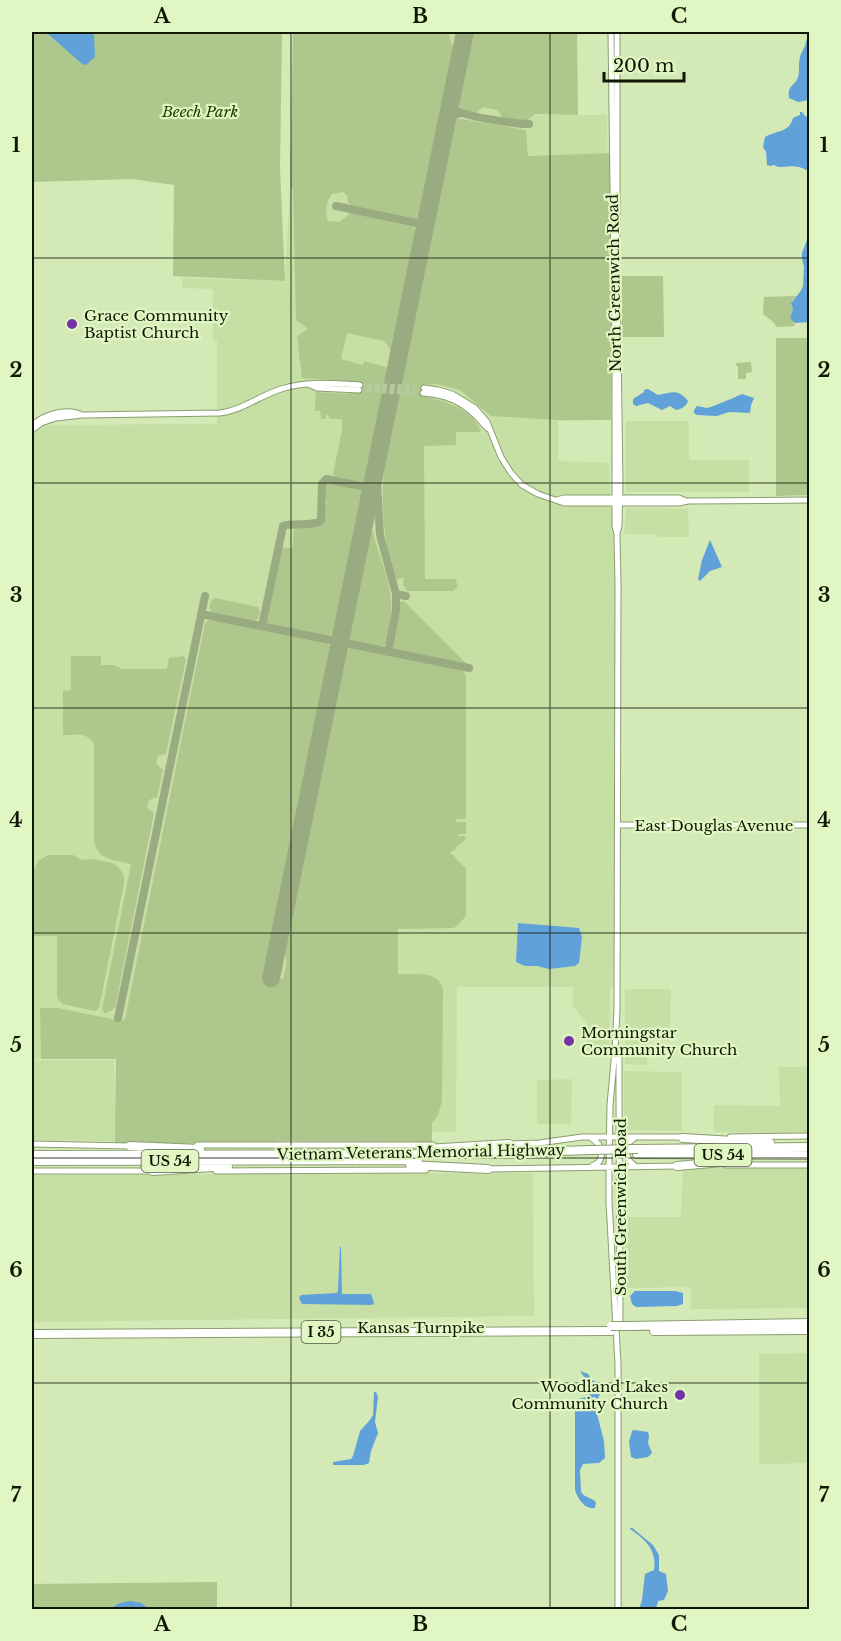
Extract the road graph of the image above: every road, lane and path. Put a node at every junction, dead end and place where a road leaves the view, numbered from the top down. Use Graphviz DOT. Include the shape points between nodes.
graph roads {
  1 [pos="612,32"];
  2 [pos="617,32"];
  3 [pos="359,387"];
  4 [pos="423,390"];
  5 [pos="82,414"];
  6 [pos="32,424"];
  7 [pos="32,430"];
  8 [pos="620,484"];
  9 [pos="637,498"];
  10 [pos="557,500"];
  11 [pos="810,500"];
  12 [pos="617,501"];
  13 [pos="688,501"];
  14 [pos="600,503"];
  15 [pos="615,517"];
  16 [pos="617,534"];
  17 [pos="618,825"];
  18 [pos="810,825"];
  19 [pos="615,1050"];
  20 [pos="590,1137"];
  21 [pos="609,1137"];
  22 [pos="619,1137"];
  23 [pos="638,1137"];
  24 [pos="683,1137"];
  25 [pos="810,1137"];
  26 [pos="32,1144"];
  27 [pos="509,1144"];
  28 [pos="130,1146"];
  29 [pos="810,1146"];
  30 [pos="638,1152"];
  31 [pos="32,1155"];
  32 [pos="810,1155"];
  33 [pos="307,1157"];
  34 [pos="340,1157"];
  35 [pos="32,1161"];
  36 [pos="810,1165"];
  37 [pos="609,1166"];
  38 [pos="619,1166"];
  39 [pos="638,1166"];
  40 [pos="677,1166"];
  41 [pos="591,1167"];
  42 [pos="488,1169"];
  43 [pos="32,1171"];
  44 [pos="153,1171"];
  45 [pos="810,1322"];
  46 [pos="611,1328"];
  47 [pos="626,1328"];
  48 [pos="32,1329"];
  49 [pos="810,1329"];
  50 [pos="32,1334"];
  51 [pos="618,1364"];
  52 [pos="618,1610"];
  1 -- 12 [label="main road, North Greenwich Road"];
  2 -- 8 [label="main road, North Greenwich Road"];
  3 -- 5 [label="main road" via="317,383 282,389 223,413"];
  4 -- 10 [label="main road" via="446,392 465,400 487,422 503,461 516,479 534,492"];
  5 -- 6 [label="main road" via="55,413"];
  5 -- 7 [label="main road" via="56,418"];
  8 -- 9 [label="main road" via="625,493"];
  8 -- 12 [label="main road, North Greenwich Road"];
  9 -- 12 [label="main road"];
  9 -- 13 [label="main road"];
  10 -- 12 [label="main road"];
  10 -- 14 [label="main road"];
  11 -- 13 [label="main road"];
  12 -- 13 [label="main road"];
  12 -- 14 [label="main road"];
  12 -- 15 [label="main road, North Greenwich Road"];
  12 -- 16 [label="main road, North Greenwich Road"];
  14 -- 15 [label="main road" via="610,508"];
  15 -- 16 [label="main road, North Greenwich Road"];
  16 -- 17 [label="main road, North Greenwich Road"];
  17 -- 18 [label="main road, East Douglas Avenue"];
  17 -- 19 [label="main road, South Greenwich Road"];
  19 -- 21 [label="main road, South Greenwich Road"];
  19 -- 22 [label="main road, South Greenwich Road" via="619,1056"];
  20 -- 21 [label="main road"];
  20 -- 27 [label="main road"];
  20 -- 41 [label="main road" via="602,1152 599,1162"];
  21 -- 22 [label="main road"];
  21 -- 37 [label="main road, South Greenwich Road"];
  22 -- 23 [label="main road"];
  22 -- 38 [label="main road, South Greenwich Road"];
  23 -- 24 [label="main road"];
  23 -- 39 [label="main road" via="629,1141 627,1150 629,1161"];
  24 -- 25 [label="main road"];
  24 -- 29 [label="highway"];
  26 -- 28 [label="main road"];
  27 -- 28 [label="main road"];
  27 -- 34 [label="highway"];
  28 -- 33 [label="highway"];
  29 -- 30 [label="highway, Vietnam Veterans Memorial Highway / US 54"];
  30 -- 32 [label="highway, Vietnam Veterans Memorial Highway / US 54"];
  30 -- 34 [label="highway, Vietnam Veterans Memorial Highway / US 54, bridge"];
  31 -- 33 [label="highway, Vietnam Veterans Memorial Highway / US 54"];
  32 -- 40 [label="highway"];
  33 -- 34 [label="highway, Vietnam Veterans Memorial Highway / US 54"];
  33 -- 35 [label="highway, Vietnam Veterans Memorial Highway / US 54"];
  33 -- 44 [label="highway"];
  34 -- 42 [label="highway"];
  36 -- 40 [label="main road"];
  37 -- 38 [label="main road"];
  37 -- 41 [label="main road"];
  37 -- 51 [label="main road, South Greenwich Road"];
  38 -- 39 [label="main road"];
  38 -- 51 [label="main road, South Greenwich Road"];
  39 -- 40 [label="main road"];
  41 -- 42 [label="main road"];
  42 -- 44 [label="main road"];
  43 -- 44 [label="main road"];
  45 -- 47 [label="highway, Kansas Turnpike / I 35"];
  46 -- 47 [label="highway, Kansas Turnpike / I 35, bridge"];
  46 -- 48 [label="highway, Kansas Turnpike / I 35"];
  46 -- 50 [label="highway, Kansas Turnpike / I 35"];
  47 -- 49 [label="highway, Kansas Turnpike / I 35"];
  51 -- 52 [label="main road, South Greenwich Road"];
}
